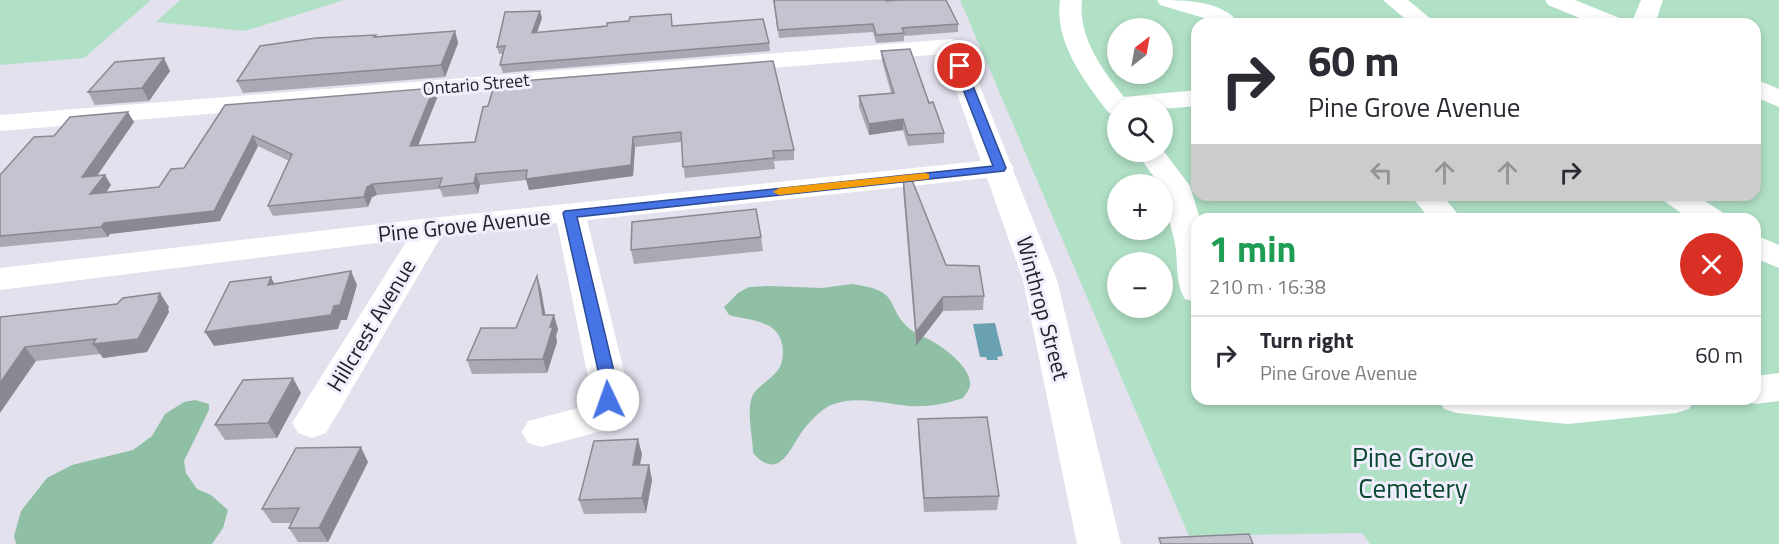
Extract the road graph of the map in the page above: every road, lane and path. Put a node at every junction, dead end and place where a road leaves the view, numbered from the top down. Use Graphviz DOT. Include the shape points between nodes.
graph roads {
  1 [pos="1071,0"];
  2 [pos="1168,0"];
  3 [pos="1394,0"];
  4 [pos="1652,0"];
  5 [pos="1560,1"];
  6 [pos="1219,18"];
  7 [pos="1417,18"];
  8 [pos="1600,18"];
  9 [pos="1644,18"];
  10 [pos="952,46"];
  11 [pos="1761,90"];
  12 [pos="1110,96"];
  13 [pos="1191,99"];
  14 [pos="1779,99"];
  15 [pos="1173,101"];
  16 [pos="1779,108"];
  17 [pos="1761,111"];
  18 [pos="0,123"];
  19 [pos="1161,162"];
  20 [pos="1000,168"];
  21 [pos="1186,185"];
  22 [pos="1430,201"];
  23 [pos="1684,201"];
  24 [pos="570,213"];
  25 [pos="1442,213"];
  26 [pos="1702,213"];
  27 [pos="431,227"];
  28 [pos="1191,242"];
  29 [pos="1761,248"];
  30 [pos="1779,258"];
  31 [pos="0,279"];
  32 [pos="1779,387"];
  33 [pos="1761,389"];
  34 [pos="1518,405"];
  35 [pos="1617,405"];
  36 [pos="312,423"];
  37 [pos="542,432"];
  38 [pos="1099,544"];
  1 -- 12 [label="street" via="1068,9 1073,32 1087,63"];
  2 -- 6 [label="street"];
  3 -- 7 [label="street"];
  4 -- 9 [label="street"];
  5 -- 8 [label="street"];
  10 -- 18 [label="street, Ontario Street"];
  10 -- 20 [label="street, Winthrop Street"];
  11 -- 14 [label="street"];
  13 -- 15 [label="street"];
  16 -- 17 [label="street"];
  19 -- 21 [label="street"];
  20 -- 24 [label="street, Pine Grove Avenue"];
  20 -- 38 [label="street, Winthrop Street" via="1040,280"];
  21 -- 28 [label="street"];
  22 -- 25 [label="street"];
  23 -- 26 [label="street"];
  24 -- 27 [label="street, Pine Grove Avenue"];
  24 -- 37 [label="street" via="610,392 595,419"];
  27 -- 31 [label="street, Pine Grove Avenue"];
  27 -- 36 [label="street, Hillcrest Avenue"];
  29 -- 30 [label="street"];
  32 -- 33 [label="street"];
  34 -- 35 [label="street" via="1568,410"];
}
